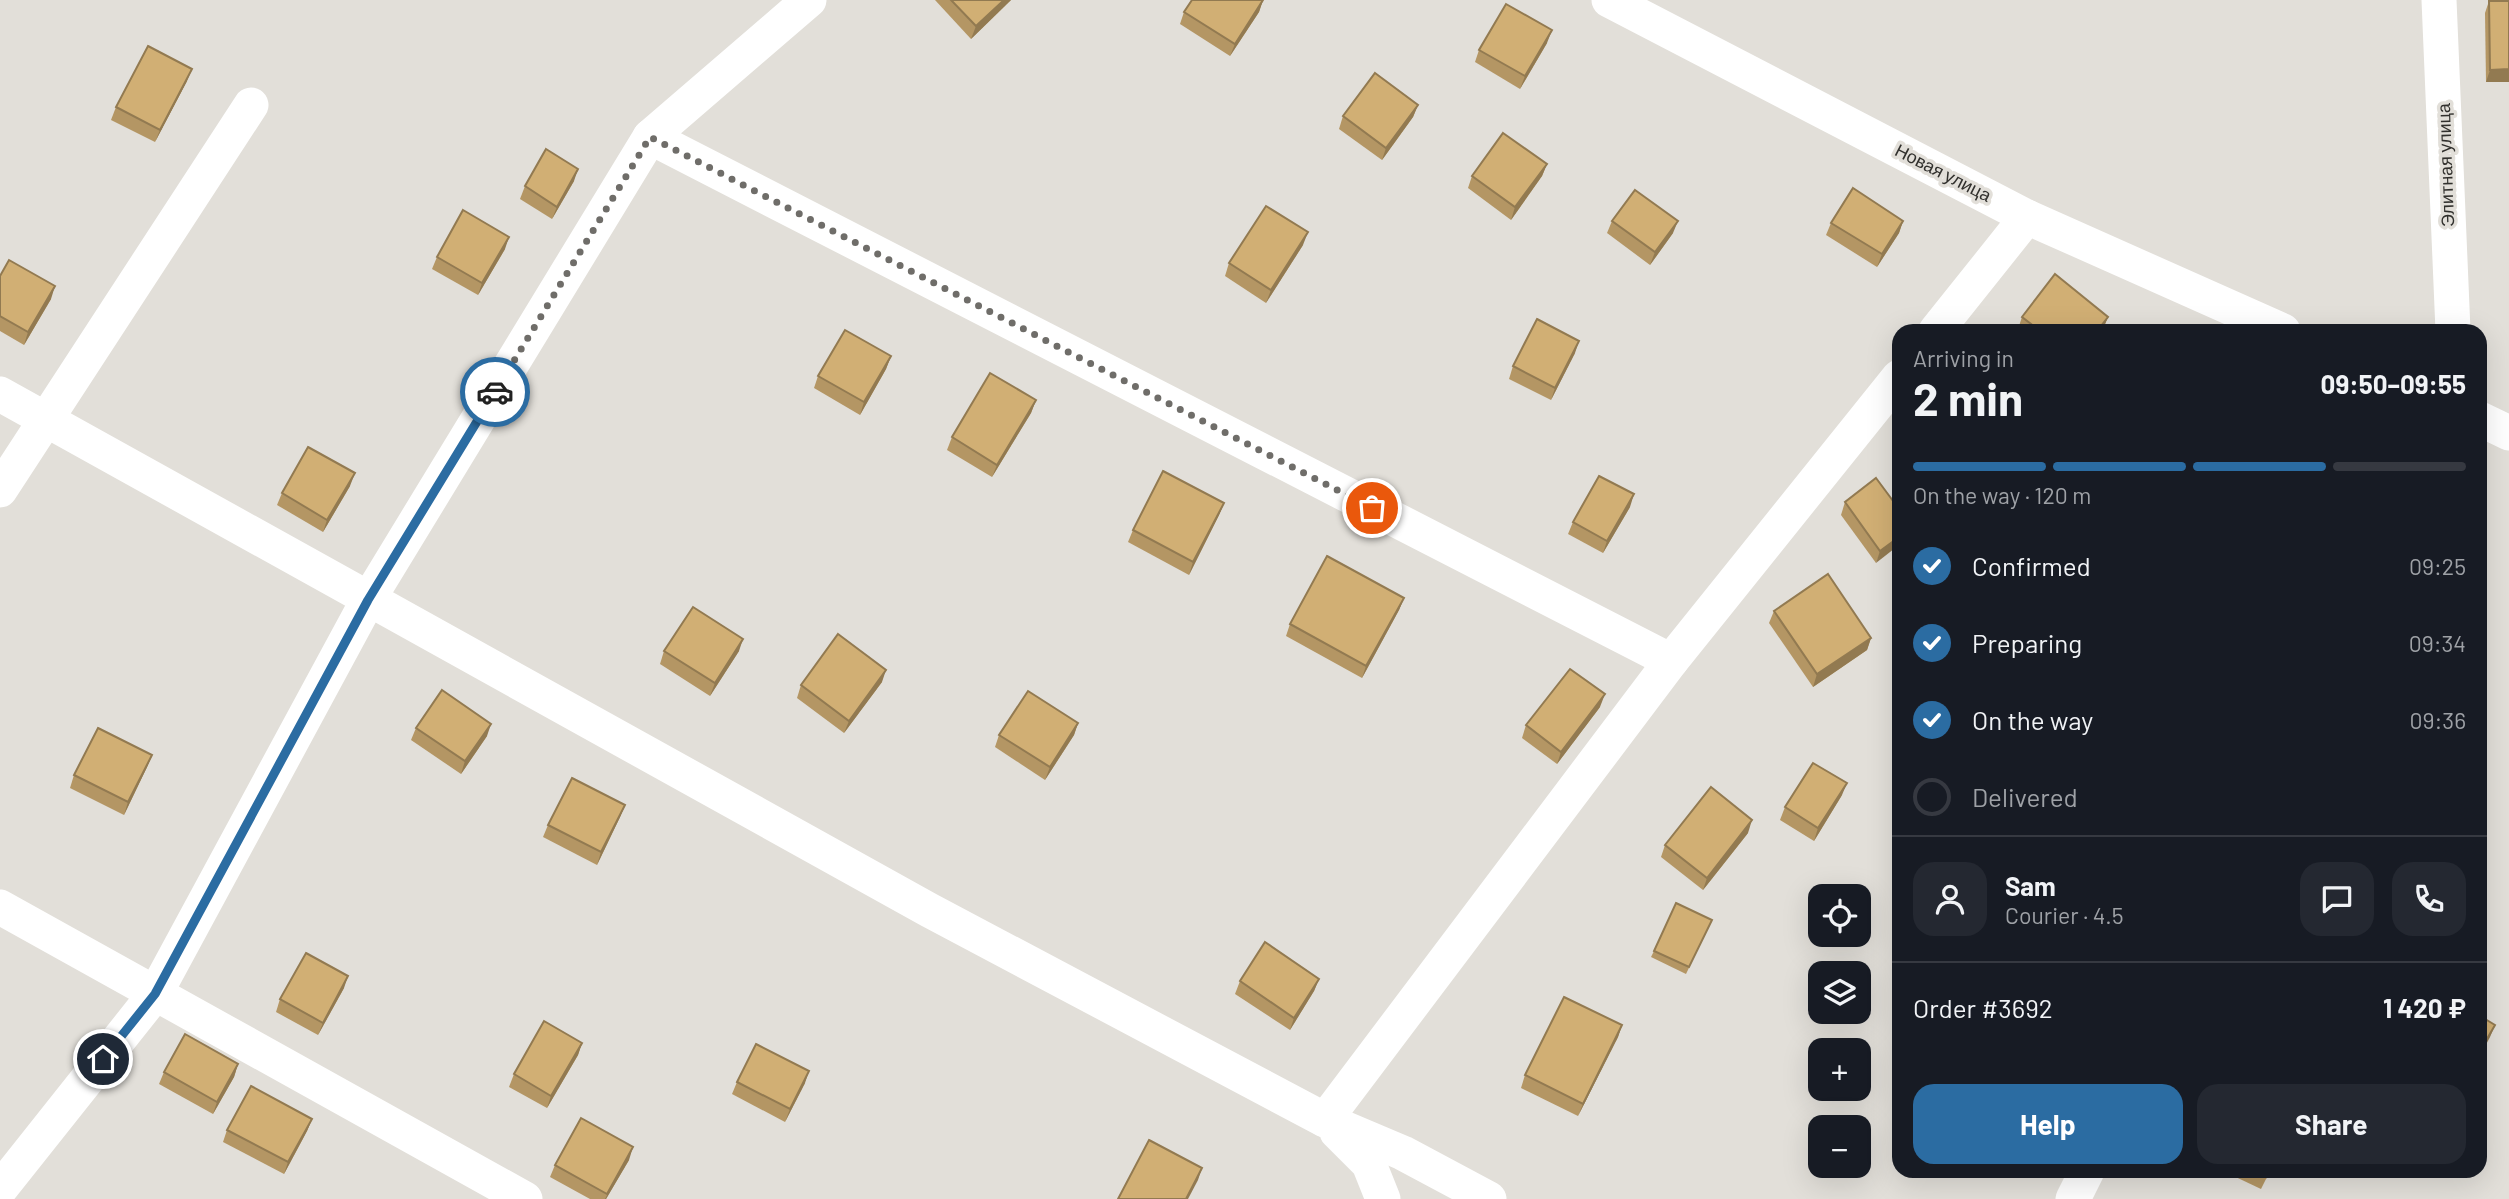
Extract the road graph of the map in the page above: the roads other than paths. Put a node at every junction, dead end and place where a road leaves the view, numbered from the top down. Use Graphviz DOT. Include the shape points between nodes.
graph roads {
  1 [pos="809,0"];
  2 [pos="1609,0"];
  3 [pos="2439,0"];
  4 [pos="251,105"];
  5 [pos="650,137"];
  6 [pos="2027,217"];
  7 [pos="1942,324"];
  8 [pos="2267,324"];
  9 [pos="2453,324"];
  10 [pos="1892,386"];
  11 [pos="0,394"];
  12 [pos="45,419"];
  13 [pos="2487,422"];
  14 [pos="2509,433"];
  15 [pos="0,490"];
  16 [pos="368,600"];
  17 [pos="1671,661"];
  18 [pos="0,907"];
  19 [pos="155,994"];
  20 [pos="1325,1120"];
  21 [pos="2084,1178"];
  22 [pos="0,1189"];
  23 [pos="525,1199"];
  24 [pos="1383,1199"];
  25 [pos="1489,1199"];
  26 [pos="2073,1199"];
  1 -- 5 [label="street"];
  2 -- 6 [label="street, Новая улица"];
  3 -- 9 [label="street, Элитная улица"];
  4 -- 12 [label="street"];
  5 -- 16 [label="street"];
  5 -- 17 [label="street"];
  6 -- 7 [label="street"];
  6 -- 8 [label="street, Новая улица"];
  10 -- 17 [label="street"];
  11 -- 12 [label="street"];
  12 -- 15 [label="street"];
  12 -- 16 [label="street"];
  13 -- 14 [label="street"];
  16 -- 19 [label="street"];
  16 -- 20 [label="street" via="917,904"];
  17 -- 20 [label="street"];
  18 -- 19 [label="street"];
  19 -- 22 [label="street"];
  19 -- 23 [label="street"];
  20 -- 24 [label="street" via="1369,1164"];
  20 -- 25 [label="street" via="1403,1153"];
  21 -- 26 [label="street"];
}
